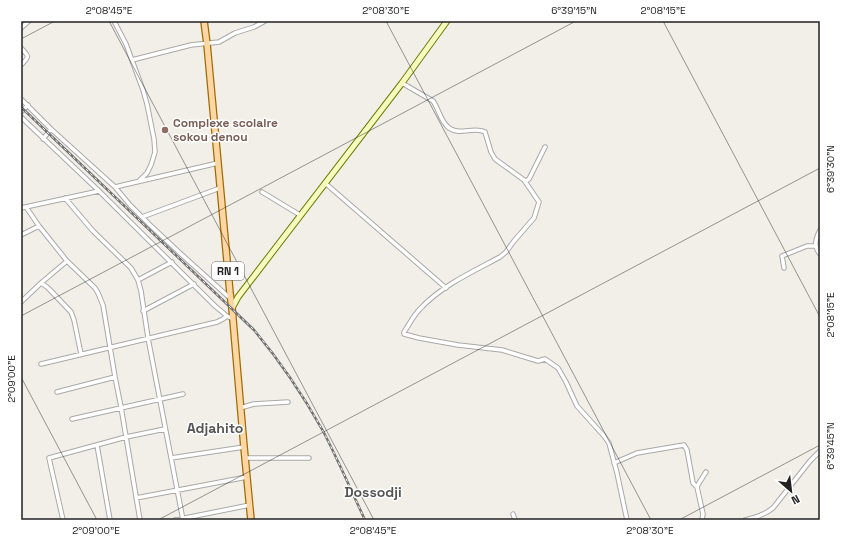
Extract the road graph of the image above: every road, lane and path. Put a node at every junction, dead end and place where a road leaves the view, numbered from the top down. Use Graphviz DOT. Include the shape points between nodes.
graph roads {
  1 [pos="28,21"];
  2 [pos="114,21"];
  3 [pos="204,21"];
  4 [pos="265,21"];
  5 [pos="447,21"];
  6 [pos="21,28"];
  7 [pos="207,44"];
  8 [pos="21,48"];
  9 [pos="132,60"];
  10 [pos="21,65"];
  11 [pos="402,83"];
  12 [pos="21,98"];
  13 [pos="28,105"];
  14 [pos="21,112"];
  15 [pos="21,117"];
  16 [pos="51,130"];
  17 [pos="43,139"];
  18 [pos="545,147"];
  19 [pos="218,162"];
  20 [pos="524,180"];
  21 [pos="140,181"];
  22 [pos="325,183"];
  23 [pos="115,186"];
  24 [pos="220,188"];
  25 [pos="99,191"];
  26 [pos="262,192"];
  27 [pos="65,198"];
  28 [pos="26,207"];
  29 [pos="21,208"];
  30 [pos="142,216"];
  31 [pos="300,216"];
  32 [pos="39,226"];
  33 [pos="820,230"];
  34 [pos="21,235"];
  35 [pos="816,246"];
  36 [pos="820,254"];
  37 [pos="67,261"];
  38 [pos="172,262"];
  39 [pos="784,268"];
  40 [pos="138,280"];
  41 [pos="41,282"];
  42 [pos="194,284"];
  43 [pos="446,288"];
  44 [pos="230,296"];
  45 [pos="238,297"];
  46 [pos="21,302"];
  47 [pos="232,308"];
  48 [pos="143,311"];
  49 [pos="227,316"];
  50 [pos="233,319"];
  51 [pos="148,338"];
  52 [pos="110,347"];
  53 [pos="81,354"];
  54 [pos="41,364"];
  55 [pos="115,377"];
  56 [pos="57,392"];
  57 [pos="183,394"];
  58 [pos="159,399"];
  59 [pos="288,402"];
  60 [pos="121,407"];
  61 [pos="240,408"];
  62 [pos="72,419"];
  63 [pos="165,429"];
  64 [pos="126,437"];
  65 [pos="97,445"];
  66 [pos="244,447"];
  67 [pos="820,451"];
  68 [pos="171,458"];
  69 [pos="245,458"];
  70 [pos="309,458"];
  71 [pos="614,464"];
  72 [pos="706,472"];
  73 [pos="247,478"];
  74 [pos="697,487"];
  75 [pos="177,490"];
  76 [pos="136,498"];
  77 [pos="250,505"];
  78 [pos="513,514"];
  79 [pos="183,519"];
  80 [pos="63,520"];
  81 [pos="110,520"];
  82 [pos="140,520"];
  83 [pos="175,520"];
  84 [pos="251,520"];
  85 [pos="515,520"];
  86 [pos="627,520"];
  87 [pos="702,520"];
  88 [pos="745,520"];
  1 -- 6 [label="street"];
  2 -- 9 [label="street"];
  3 -- 7 [label="main road, RN 1"];
  4 -- 7 [label="street" via="219,42"];
  5 -- 11 [label="street"];
  7 -- 9 [label="street" via="191,45"];
  7 -- 19 [label="main road, RN 1"];
  8 -- 10 [label="street" via="28,58"];
  9 -- 21 [label="street" via="147,104 154,144 151,165"];
  11 -- 20 [label="street" via="433,101 443,122 449,128 459,132 485,132 495,160"];
  11 -- 22 [label="street"];
  12 -- 13 [label="street"];
  13 -- 14 [label="street"];
  13 -- 16 [label="street"];
  15 -- 17 [label="street"];
  16 -- 17 [label="street"];
  16 -- 23 [label="street"];
  17 -- 25 [label="street"];
  18 -- 20 [label="street" via="529,179"];
  19 -- 21 [label="street"];
  19 -- 24 [label="main road, RN 1"];
  20 -- 43 [label="street" via="539,202 534,218 500,257"];
  21 -- 23 [label="street"];
  22 -- 31 [label="street"];
  22 -- 43 [label="street"];
  23 -- 30 [label="street"];
  24 -- 30 [label="street"];
  24 -- 44 [label="main road, RN 1"];
  25 -- 27 [label="street"];
  25 -- 38 [label="street"];
  26 -- 31 [label="street"];
  27 -- 28 [label="street"];
  27 -- 40 [label="street" via="93,231 131,268"];
  28 -- 29 [label="street"];
  28 -- 32 [label="street"];
  30 -- 44 [label="street"];
  31 -- 45 [label="street"];
  32 -- 34 [label="street"];
  32 -- 37 [label="street"];
  33 -- 35 [label="street" via="815,241"];
  35 -- 36 [label="street"];
  35 -- 39 [label="street" via="807,246 782,256"];
  37 -- 41 [label="street"];
  37 -- 52 [label="street" via="98,292 104,305"];
  38 -- 40 [label="street"];
  38 -- 42 [label="street"];
  40 -- 48 [label="street"];
  41 -- 46 [label="street"];
  41 -- 53 [label="street" via="73,314"];
  42 -- 48 [label="street"];
  42 -- 49 [label="street"];
  43 -- 71 [label="street" via="419,310 404,334 458,345 502,350 550,362 558,368 577,406 604,436"];
  44 -- 45 [label="street"];
  44 -- 47 [label="main road, RN 1"];
  45 -- 47 [label="street"];
  47 -- 50 [label="main road, RN 1"];
  48 -- 51 [label="street"];
  49 -- 50 [label="street"];
  49 -- 51 [label="street" via="218,322"];
  50 -- 61 [label="main road, RN 1"];
  51 -- 52 [label="street"];
  51 -- 58 [label="street"];
  52 -- 53 [label="street"];
  52 -- 55 [label="street"];
  53 -- 54 [label="street"];
  55 -- 56 [label="street"];
  55 -- 60 [label="street"];
  57 -- 58 [label="street"];
  58 -- 60 [label="street"];
  58 -- 63 [label="street"];
  59 -- 61 [label="street" via="254,404"];
  60 -- 62 [label="street"];
  60 -- 64 [label="street"];
  61 -- 66 [label="main road, RN 1"];
  63 -- 64 [label="street"];
  63 -- 68 [label="street"];
  64 -- 65 [label="street"];
  64 -- 76 [label="street"];
  65 -- 80 [label="street" via="49,458"];
  65 -- 81 [label="street"];
  66 -- 68 [label="street"];
  66 -- 69 [label="main road, RN 1"];
  67 -- 88 [label="street" via="773,508"];
  68 -- 75 [label="street"];
  69 -- 70 [label="street"];
  69 -- 73 [label="main road, RN 1"];
  71 -- 74 [label="street" via="638,453 684,445 693,483"];
  71 -- 86 [label="street"];
  72 -- 74 [label="street"];
  73 -- 75 [label="street"];
  73 -- 77 [label="main road, RN 1"];
  74 -- 87 [label="street"];
  75 -- 76 [label="street"];
  75 -- 79 [label="street"];
  76 -- 82 [label="street"];
  77 -- 79 [label="street"];
  77 -- 84 [label="main road, RN 1"];
  78 -- 85 [label="street"];
  79 -- 83 [label="street"];
}
